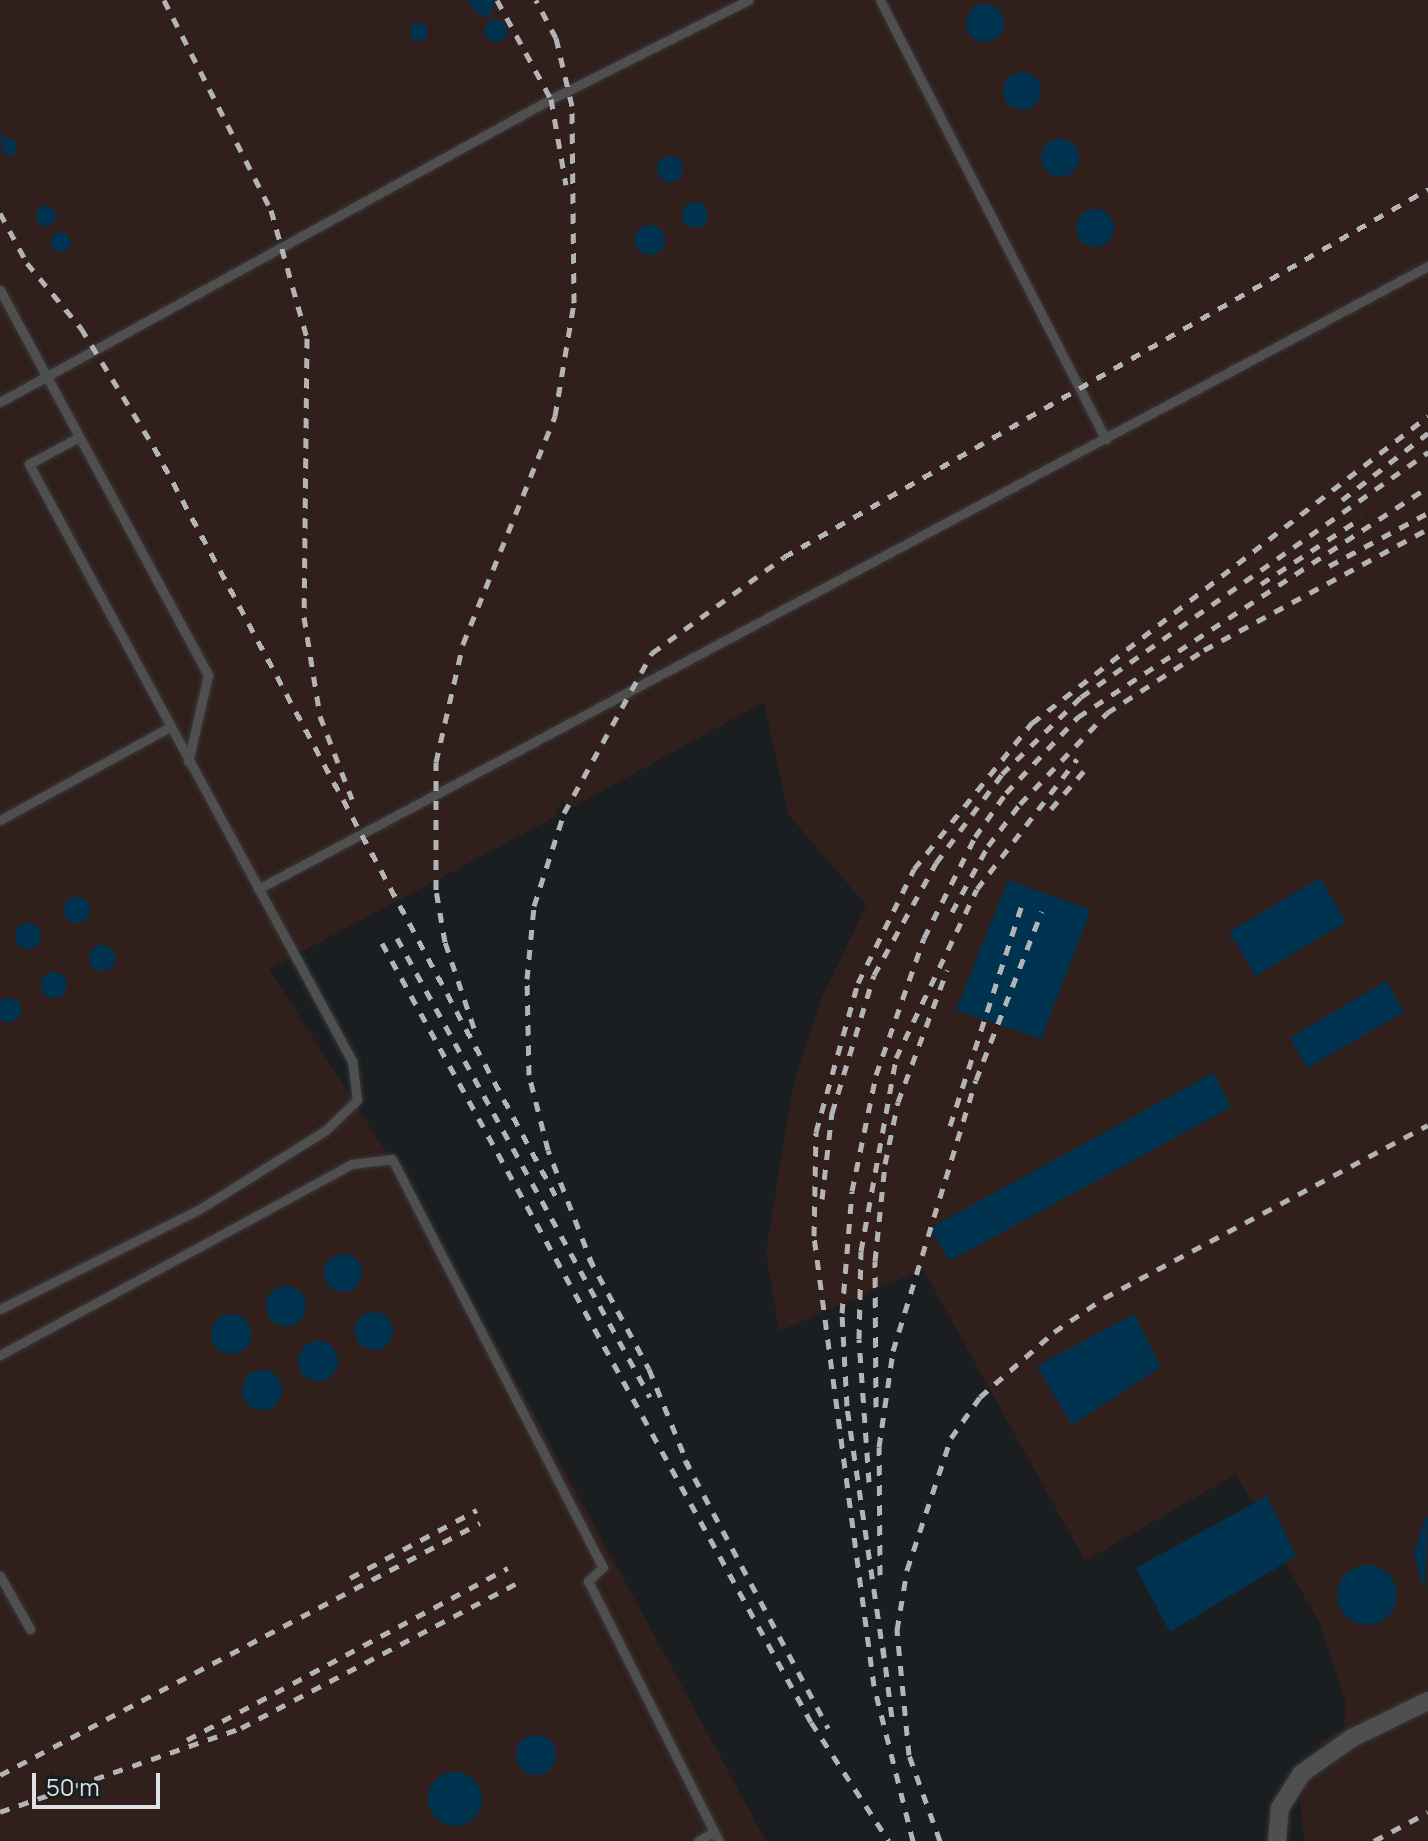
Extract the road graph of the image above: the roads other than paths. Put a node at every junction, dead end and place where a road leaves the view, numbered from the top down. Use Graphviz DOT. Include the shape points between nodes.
graph roads {
  1 [pos="749,0"];
  2 [pos="880,0"];
  3 [pos="1428,266"];
  4 [pos="0,290"];
  5 [pos="48,376"];
  6 [pos="0,402"];
  7 [pos="79,437"];
  8 [pos="1106,439"];
  9 [pos="170,727"];
  10 [pos="188,762"];
  11 [pos="0,820"];
  12 [pos="258,889"];
  13 [pos="0,1309"];
  14 [pos="0,1355"];
  15 [pos="0,1576"];
  16 [pos="30,1629"];
  17 [pos="1428,1701"];
  18 [pos="717,1836"];
  19 [pos="698,1841"];
  20 [pos="1277,1841"];
  1 -- 5 [label="lane" via="551,99"];
  2 -- 8 [label="lane"];
  3 -- 8 [label="lane"];
  4 -- 5 [label="lane"];
  5 -- 6 [label="lane"];
  5 -- 7 [label="lane"];
  7 -- 9 [label="lane" via="29,464"];
  7 -- 10 [label="lane" via="208,675"];
  8 -- 12 [label="lane" via="596,704"];
  9 -- 10 [label="lane"];
  9 -- 11 [label="lane"];
  10 -- 12 [label="lane"];
  12 -- 13 [label="lane" via="352,1061 357,1100 326,1130 198,1210"];
  14 -- 18 [label="lane" via="352,1164 392,1159 603,1567 588,1581"];
  15 -- 16 [label="lane"];
  17 -- 20 [label="street" via="1352,1738 1301,1774 1280,1808"];
  18 -- 19 [label="lane"];
}
